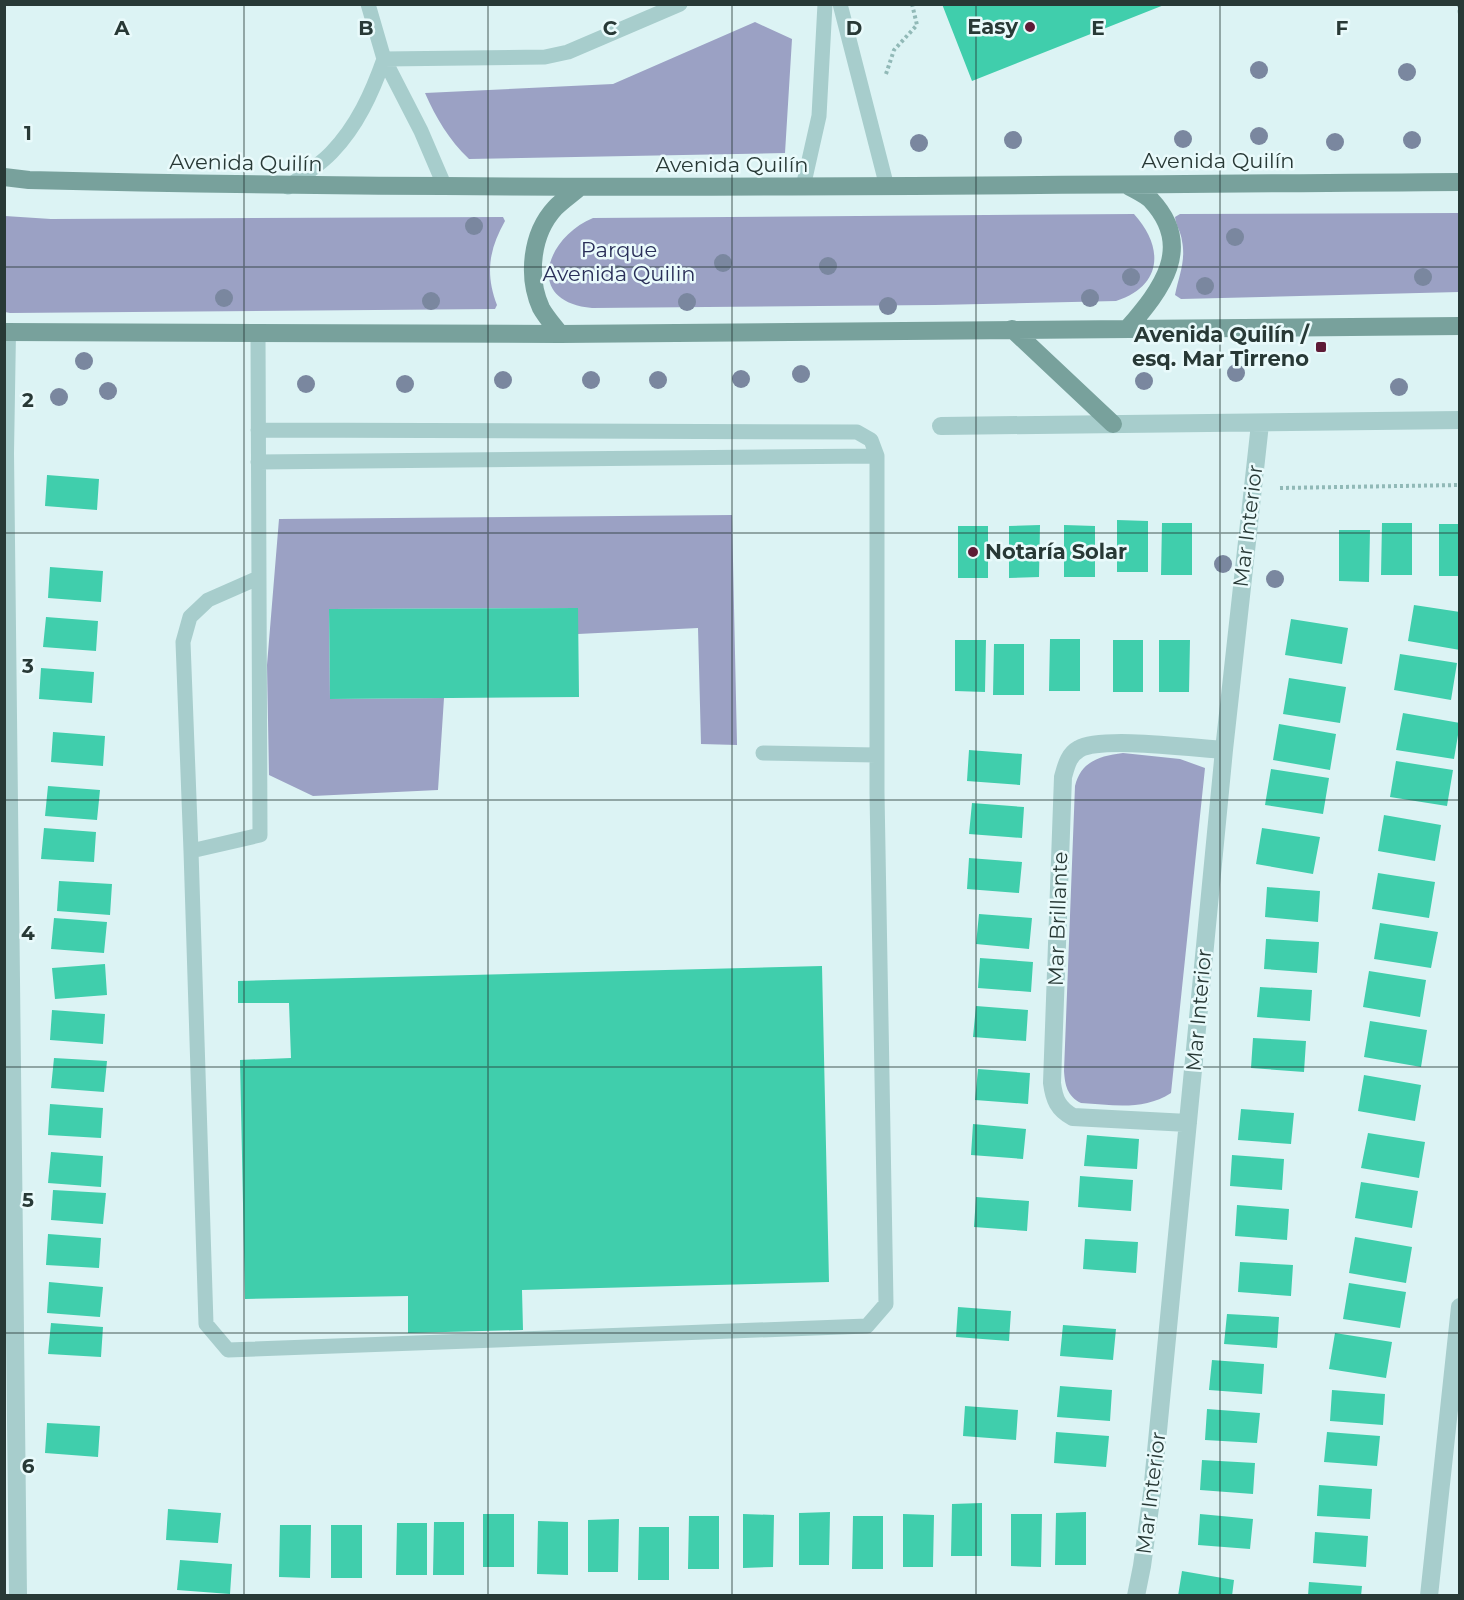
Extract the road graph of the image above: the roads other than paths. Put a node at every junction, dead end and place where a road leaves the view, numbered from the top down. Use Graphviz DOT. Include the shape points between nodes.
graph roads {
  1 [pos="368,4"];
  2 [pos="680,4"];
  3 [pos="825,4"];
  4 [pos="840,4"];
  5 [pos="384,59"];
  6 [pos="4,177"];
  7 [pos="1460,182"];
  8 [pos="1126,184"];
  9 [pos="288,187"];
  10 [pos="445,187"];
  11 [pos="580,187"];
  12 [pos="803,187"];
  13 [pos="887,187"];
  14 [pos="1460,326"];
  15 [pos="1128,328"];
  16 [pos="1012,329"];
  17 [pos="6,332"];
  18 [pos="258,334"];
  19 [pos="560,334"];
  20 [pos="1460,420"];
  21 [pos="1118,423"];
  22 [pos="1260,424"];
  23 [pos="941,426"];
  24 [pos="258,430"];
  25 [pos="877,456"];
  26 [pos="258,462"];
  27 [pos="258,578"];
  28 [pos="6,644"];
  29 [pos="1224,750"];
  30 [pos="763,753"];
  31 [pos="876,755"];
  32 [pos="191,852"];
  33 [pos="1188,1123"];
  34 [pos="1460,1307"];
  35 [pos="11,1476"];
  36 [pos="18,1596"];
  37 [pos="1136,1596"];
  38 [pos="1429,1596"];
  1 -- 5 [label="lane"];
  2 -- 5 [label="lane" via="568,52 545,57"];
  3 -- 12 [label="lane" via="819,116"];
  4 -- 13 [label="lane"];
  5 -- 9 [label="lane" via="373,92 342,140 332,153"];
  5 -- 10 [label="lane"];
  6 -- 9 [label="main road, Avenida Quilín"];
  7 -- 8 [label="main road, Avenida Quilín"];
  8 -- 13 [label="main road, Avenida Quilín"];
  8 -- 15 [label="main road" via="1150,199 1164,218 1172,245 1167,275"];
  9 -- 10 [label="main road, Avenida Quilín"];
  10 -- 11 [label="main road, Avenida Quilín"];
  11 -- 12 [label="main road, Avenida Quilín"];
  11 -- 19 [label="main road" via="544,223 532,266 533,288 542,310"];
  12 -- 13 [label="main road, Avenida Quilín"];
  14 -- 15 [label="main road"];
  15 -- 16 [label="main road"];
  16 -- 19 [label="main road"];
  16 -- 21 [label="main road"];
  17 -- 18 [label="main road"];
  17 -- 28 [label="street"];
  18 -- 19 [label="main road"];
  18 -- 24 [label="lane"];
  20 -- 22 [label="street"];
  21 -- 22 [label="street"];
  21 -- 23 [label="street"];
  22 -- 29 [label="street, Mar Interior"];
  24 -- 25 [label="lane" via="856,432 871,440"];
  24 -- 26 [label="lane"];
  25 -- 26 [label="lane"];
  25 -- 31 [label="lane"];
  26 -- 27 [label="lane"];
  27 -- 32 [label="lane" via="208,600 190,617 183,642"];
  27 -- 32 [label="lane" via="260,835"];
  28 -- 35 [label="street"];
  29 -- 33 [label="street, Mar Interior"];
  29 -- 33 [label="street, Mar Brillante" via="1102,742 1071,754 1063,777 1053,1094 1063,1112 1073,1117"];
  30 -- 31 [label="lane"];
  31 -- 32 [label="lane" via="886,1304 867,1326 228,1350 206,1324"];
  33 -- 37 [label="street, Mar Interior" via="1152,1493"];
  34 -- 38 [label="street"];
  35 -- 36 [label="street"];
}
